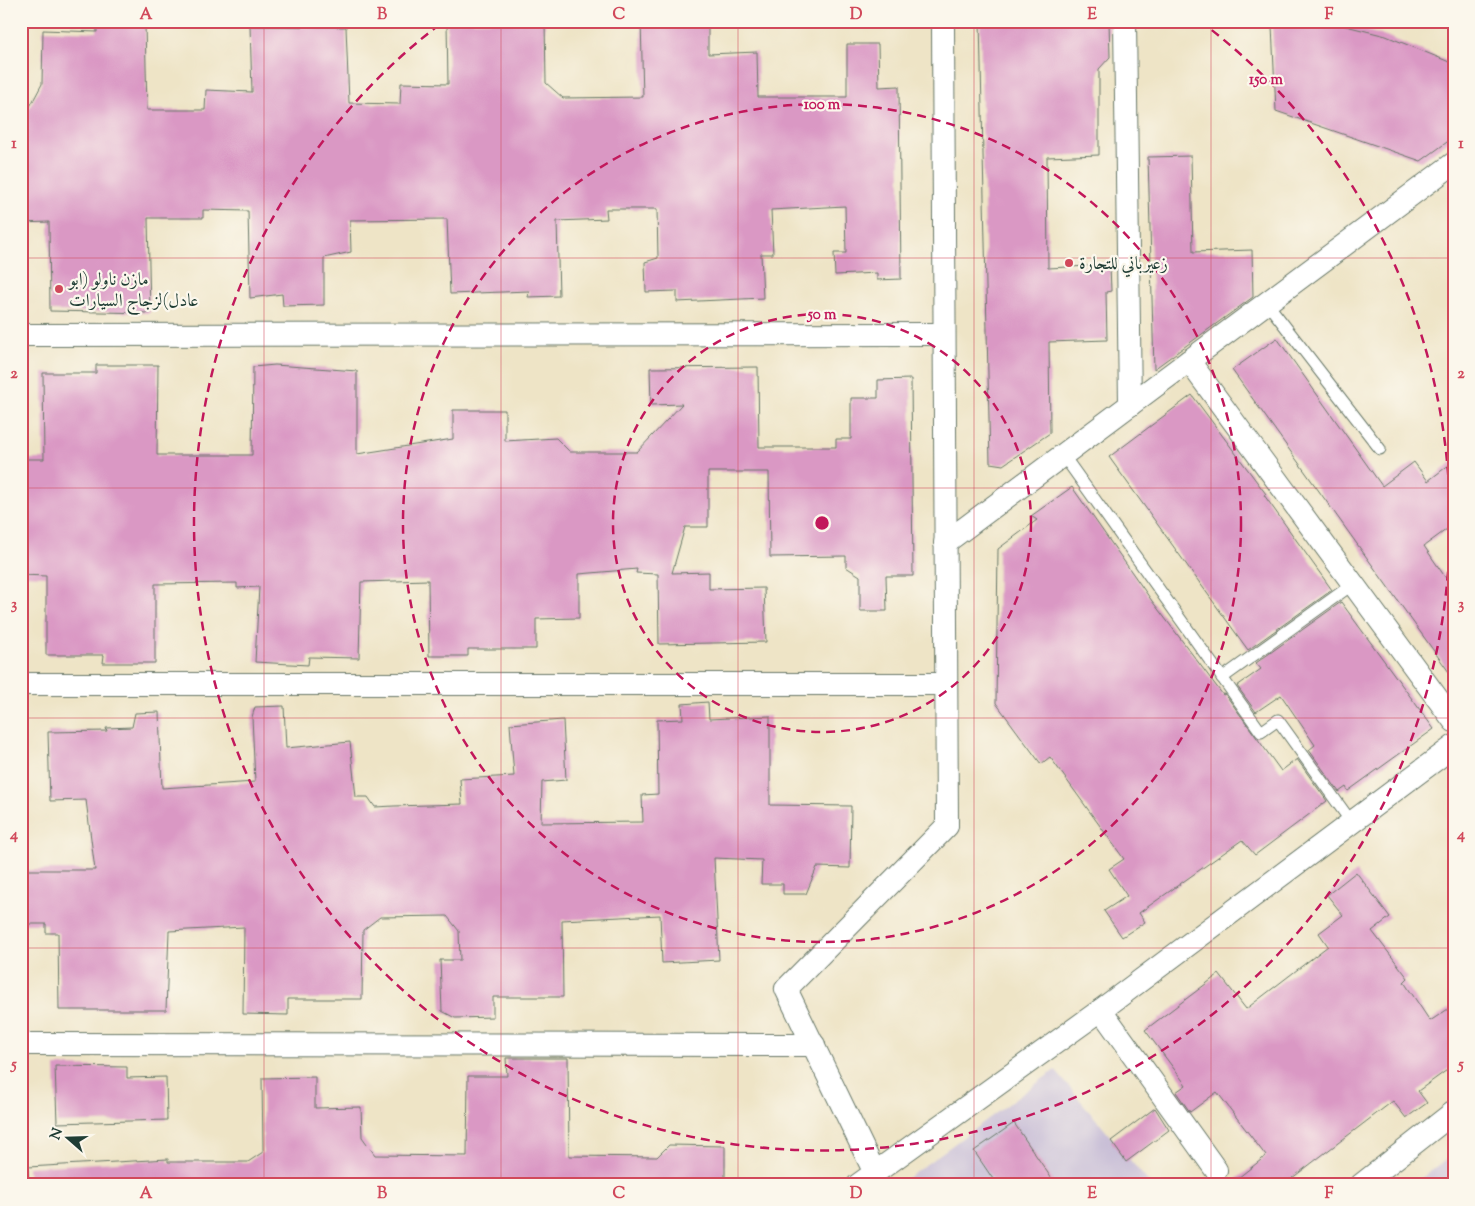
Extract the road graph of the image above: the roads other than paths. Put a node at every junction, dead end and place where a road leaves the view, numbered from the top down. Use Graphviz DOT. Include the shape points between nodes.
graph roads {
  1 [pos="943,21"];
  2 [pos="1126,21"];
  3 [pos="1454,163"];
  4 [pos="1267,303"];
  5 [pos="944,334"];
  6 [pos="21,335"];
  7 [pos="1189,361"];
  8 [pos="1130,405"];
  9 [pos="1380,449"];
  10 [pos="1063,455"];
  11 [pos="945,543"];
  12 [pos="1353,584"];
  13 [pos="1222,678"];
  14 [pos="21,684"];
  15 [pos="946,684"];
  16 [pos="1454,721"];
  17 [pos="1454,746"];
  18 [pos="1352,823"];
  19 [pos="1101,1010"];
  20 [pos="21,1044"];
  21 [pos="814,1045"];
  22 [pos="1454,1112"];
  23 [pos="1216,1170"];
  24 [pos="866,1178"];
  25 [pos="1361,1185"];
  1 -- 5 [label="street"];
  2 -- 8 [label="street"];
  3 -- 4 [label="street"];
  4 -- 7 [label="street"];
  4 -- 9 [label="lane"];
  5 -- 6 [label="street"];
  5 -- 11 [label="street"];
  7 -- 8 [label="street"];
  7 -- 12 [label="street"];
  8 -- 10 [label="street"];
  10 -- 11 [label="street"];
  10 -- 13 [label="lane"];
  11 -- 15 [label="street"];
  12 -- 13 [label="lane"];
  12 -- 16 [label="street"];
  13 -- 18 [label="lane" via="1261,732 1278,720"];
  14 -- 15 [label="street"];
  15 -- 21 [label="street" via="947,826 786,989"];
  17 -- 18 [label="street"];
  18 -- 19 [label="street"];
  19 -- 23 [label="street"];
  19 -- 24 [label="street"];
  20 -- 21 [label="street"];
  21 -- 24 [label="street"];
  22 -- 25 [label="street"];
}
